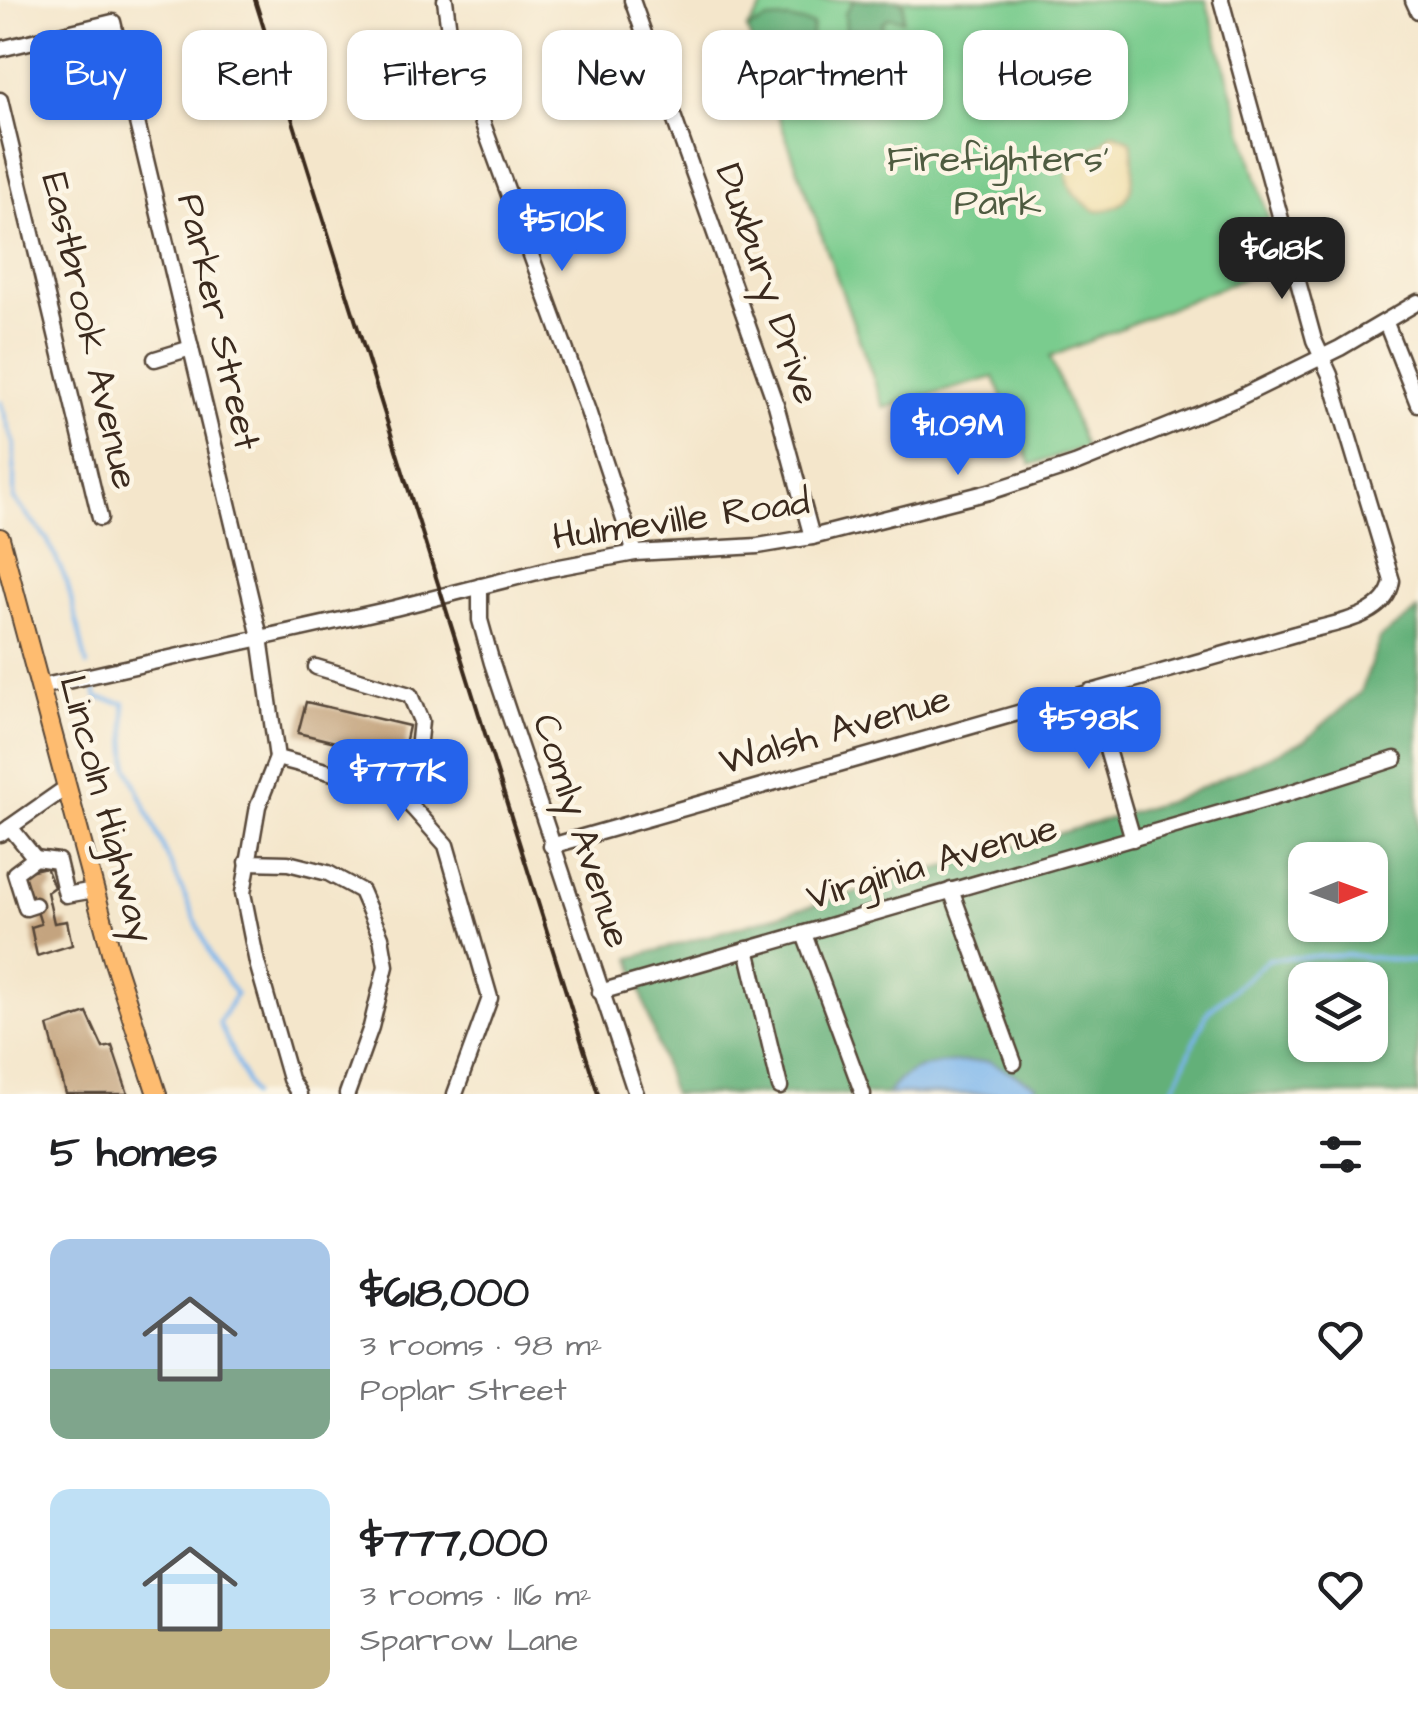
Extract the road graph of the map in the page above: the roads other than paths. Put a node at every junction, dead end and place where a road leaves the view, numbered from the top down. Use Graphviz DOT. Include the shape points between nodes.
graph roads {
  1 [pos="444,0"];
  2 [pos="632,0"];
  3 [pos="1221,0"];
  4 [pos="1414,0"];
  5 [pos="1418,10"];
  6 [pos="0,49"];
  7 [pos="0,100"];
  8 [pos="1418,302"];
  9 [pos="1386,323"];
  10 [pos="191,348"];
  11 [pos="1321,358"];
  12 [pos="154,359"];
  13 [pos="1418,404"];
  14 [pos="100,518"];
  15 [pos="812,537"];
  16 [pos="0,538"];
  17 [pos="635,553"];
  18 [pos="480,586"];
  19 [pos="260,637"];
  20 [pos="316,668"];
  21 [pos="40,687"];
  22 [pos="1090,692"];
  23 [pos="278,758"];
  24 [pos="1395,759"];
  25 [pos="67,786"];
  26 [pos="412,807"];
  27 [pos="5,831"];
  28 [pos="1133,838"];
  29 [pos="551,846"];
  30 [pos="83,848"];
  31 [pos="34,858"];
  32 [pos="58,860"];
  33 [pos="247,862"];
  34 [pos="94,890"];
  35 [pos="951,890"];
  36 [pos="66,895"];
  37 [pos="804,934"];
  38 [pos="747,949"];
  39 [pos="600,992"];
  40 [pos="1014,1063"];
  41 [pos="780,1087"];
  42 [pos="156,1094"];
  43 [pos="299,1094"];
  44 [pos="347,1094"];
  45 [pos="455,1094"];
  46 [pos="636,1094"];
  47 [pos="863,1094"];
  1 -- 17 [label="street" via="459,61"];
  2 -- 15 [label="street, Duxbury Drive" via="776,404"];
  3 -- 11 [label="street"];
  4 -- 5 [label="street"];
  6 -- 10 [label="street, Parker Street" via="113,22"];
  7 -- 14 [label="street, Eastbrook Avenue"];
  8 -- 9 [label="street, Hulmeville Road"];
  9 -- 11 [label="street, Hulmeville Road"];
  9 -- 13 [label="street"];
  10 -- 12 [label="street"];
  10 -- 19 [label="street, Parker Street"];
  11 -- 15 [label="street, Hulmeville Road" via="1075,464"];
  11 -- 22 [label="street, Walsh Avenue" via="1392,581 1384,602"];
  15 -- 17 [label="street, Hulmeville Road"];
  16 -- 21 [label="main road, Lincoln Highway"];
  17 -- 18 [label="street, Hulmeville Road"];
  18 -- 19 [label="street, Hulmeville Road"];
  18 -- 29 [label="street, Comly Avenue" via="492,663"];
  19 -- 21 [label="street, Hulmeville Road"];
  19 -- 23 [label="street, Parker Street"];
  20 -- 26 [label="street" via="410,695 421,721"];
  21 -- 25 [label="main road, Lincoln Highway"];
  22 -- 28 [label="street"];
  22 -- 29 [label="street, Walsh Avenue"];
  23 -- 26 [label="street" via="398,790"];
  23 -- 33 [label="street" via="258,806"];
  24 -- 28 [label="street, Virginia Avenue"];
  25 -- 27 [label="street"];
  25 -- 30 [label="main road, Lincoln Highway"];
  26 -- 45 [label="street" via="446,845 490,998"];
  27 -- 31 [label="street"];
  28 -- 35 [label="street, Virginia Avenue"];
  29 -- 39 [label="street, Comly Avenue"];
  30 -- 32 [label="street"];
  30 -- 34 [label="main road, Lincoln Highway"];
  31 -- 32 [label="street"];
  31 -- 36 [label="street" via="15,873 26,908"];
  32 -- 36 [label="street"];
  33 -- 43 [label="street" via="243,892 257,964"];
  33 -- 44 [label="street" via="328,872 361,890 386,966"];
  34 -- 36 [label="street"];
  34 -- 42 [label="main road, Lincoln Highway"];
  35 -- 37 [label="street, Virginia Avenue"];
  35 -- 40 [label="street"];
  37 -- 38 [label="street, Virginia Avenue"];
  37 -- 47 [label="street"];
  38 -- 39 [label="street, Virginia Avenue"];
  38 -- 41 [label="street"];
  39 -- 46 [label="street, Comly Avenue"];
}
